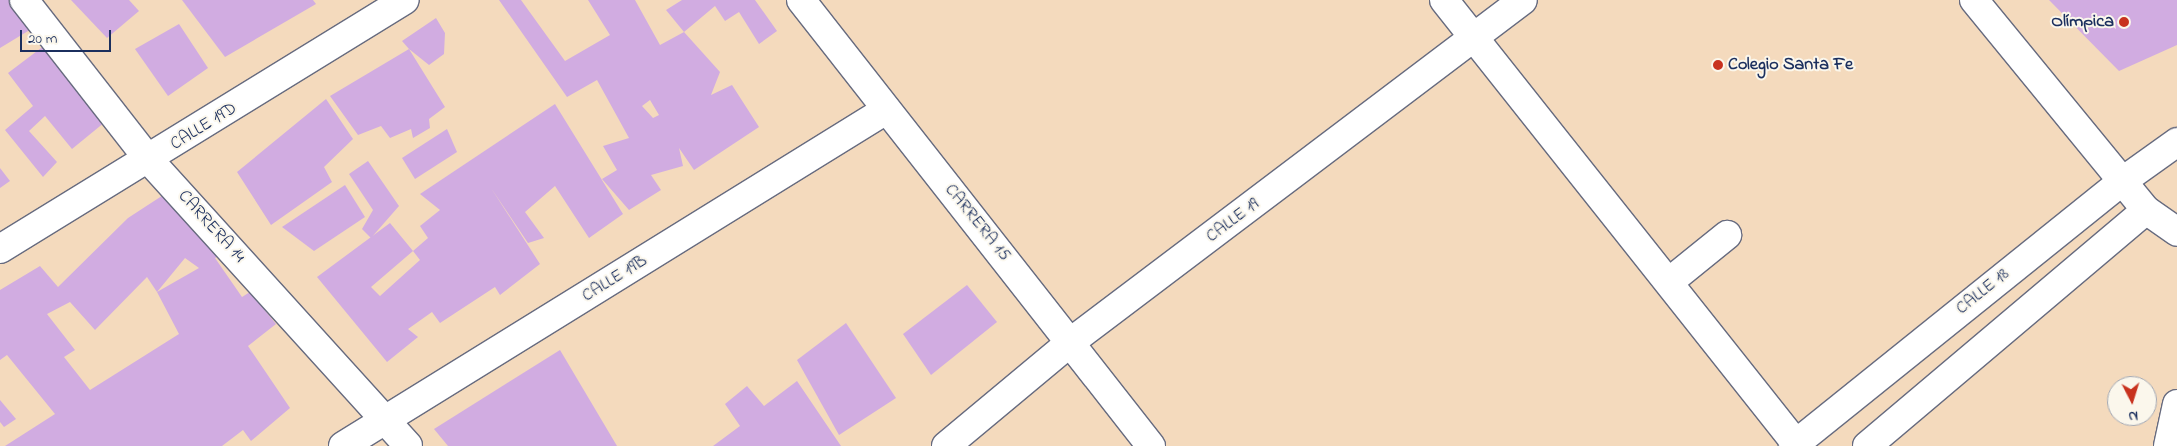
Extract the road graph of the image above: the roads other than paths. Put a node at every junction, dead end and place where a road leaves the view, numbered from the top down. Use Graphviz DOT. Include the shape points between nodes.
graph roads {
  1 [pos="24,0"];
  2 [pos="405,0"];
  3 [pos="801,0"];
  4 [pos="1444,0"];
  5 [pos="1523,0"];
  6 [pos="1974,0"];
  7 [pos="1476,38"];
  8 [pos="886,110"];
  9 [pos="2177,142"];
  10 [pos="150,161"];
  11 [pos="2124,180"];
  12 [pos="2146,210"];
  13 [pos="2177,232"];
  14 [pos="1727,235"];
  15 [pos="0,249"];
  16 [pos="1670,282"];
  17 [pos="1072,341"];
  18 [pos="2177,404"];
  19 [pos="387,420"];
  20 [pos="1796,445"];
  21 [pos="343,446"];
  22 [pos="408,446"];
  23 [pos="946,446"];
  24 [pos="1151,446"];
  25 [pos="1867,446"];
  26 [pos="2168,446"];
  1 -- 10 [label="street, CARRERA 14"];
  2 -- 10 [label="street, CALLE 19D"];
  3 -- 8 [label="street, CARRERA 15"];
  4 -- 7 [label="street"];
  5 -- 7 [label="street, CALLE 19"];
  6 -- 11 [label="street"];
  7 -- 16 [label="street"];
  7 -- 17 [label="street, CALLE 19"];
  8 -- 17 [label="street, CARRERA 15"];
  8 -- 19 [label="street, CALLE 19B"];
  9 -- 11 [label="street, CALLE 18"];
  10 -- 15 [label="street, CALLE 19D"];
  10 -- 19 [label="street, CARRERA 14"];
  11 -- 12 [label="street"];
  11 -- 20 [label="street, CALLE 18"];
  12 -- 13 [label="street"];
  12 -- 25 [label="street"];
  14 -- 16 [label="street"];
  16 -- 20 [label="street"];
  17 -- 23 [label="street, CALLE 19"];
  17 -- 24 [label="street, CARRERA 15"];
  18 -- 26 [label="street"];
  19 -- 21 [label="street, CALLE 19B"];
  19 -- 22 [label="street, CARRERA 14"];
}
